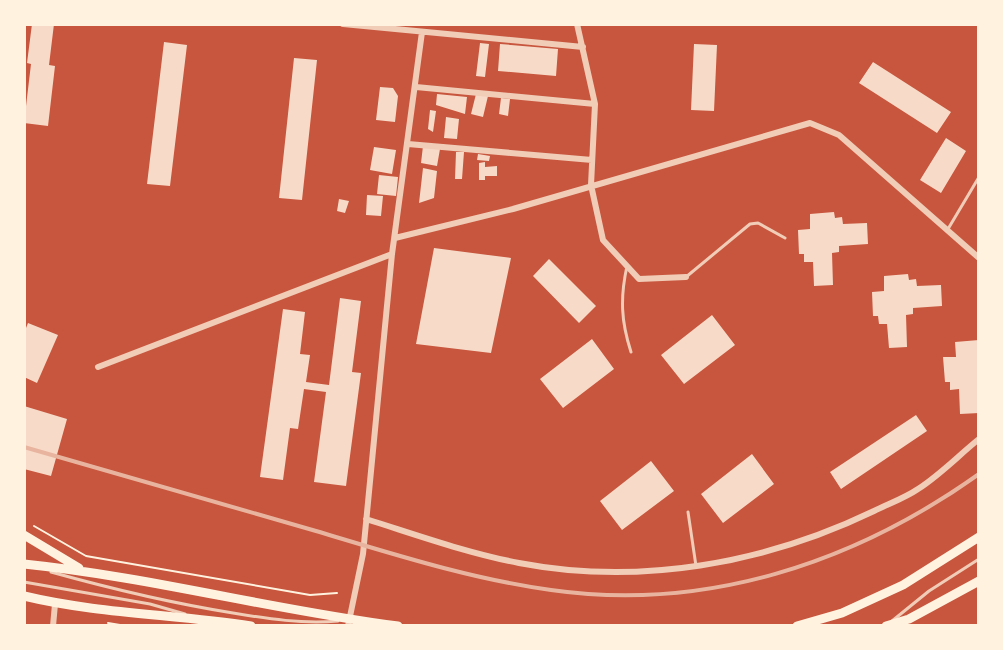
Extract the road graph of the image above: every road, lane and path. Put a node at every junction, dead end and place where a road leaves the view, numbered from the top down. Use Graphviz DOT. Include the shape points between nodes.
graph roads {
  1 [pos="343,24"];
  2 [pos="577,24"];
  3 [pos="422,32"];
  4 [pos="583,47"];
  5 [pos="416,87"];
  6 [pos="595,104"];
  7 [pos="408,144"];
  8 [pos="592,160"];
  9 [pos="979,177"];
  10 [pos="591,185"];
  11 [pos="948,231"];
  12 [pos="395,238"];
  13 [pos="785,238"];
  14 [pos="392,254"];
  15 [pos="979,258"];
  16 [pos="627,266"];
  17 [pos="686,277"];
  18 [pos="631,352"];
  19 [pos="98,367"];
  20 [pos="979,439"];
  21 [pos="688,512"];
  22 [pos="366,519"];
  23 [pos="24,523"];
  24 [pos="24,535"];
  25 [pos="979,537"];
  26 [pos="979,559"];
  27 [pos="24,564"];
  28 [pos="696,566"];
  29 [pos="82,570"];
  30 [pos="979,581"];
  31 [pos="24,582"];
  32 [pos="337,593"];
  33 [pos="24,596"];
  34 [pos="55,604"];
  35 [pos="200,618"];
  36 [pos="349,623"];
  37 [pos="53,626"];
  38 [pos="249,626"];
  39 [pos="398,626"];
  40 [pos="797,626"];
  41 [pos="886,626"];
  1 -- 3 [label="street"];
  2 -- 4 [label="street"];
  3 -- 4 [label="street"];
  3 -- 5 [label="street"];
  4 -- 6 [label="street"];
  5 -- 6 [label="street"];
  5 -- 7 [label="street"];
  6 -- 8 [label="street"];
  7 -- 8 [label="street"];
  7 -- 12 [label="street"];
  8 -- 10 [label="street"];
  9 -- 11 [label="lane"];
  10 -- 11 [label="street" via="810,123 839,135"];
  10 -- 12 [label="street"];
  10 -- 16 [label="street" via="603,240"];
  11 -- 15 [label="street"];
  12 -- 14 [label="street"];
  13 -- 17 [label="lane" via="750,224"];
  14 -- 19 [label="street"];
  14 -- 22 [label="street"];
  16 -- 17 [label="street" via="639,279"];
  16 -- 18 [label="lane" via="622,324"];
  20 -- 28 [label="street" via="918,489 859,518 764,553"];
  21 -- 28 [label="lane"];
  22 -- 28 [label="street" via="474,553 564,570 620,573"];
  22 -- 36 [label="street"];
  23 -- 32 [label="path" via="86,556 310,595"];
  24 -- 29 [label="main road"];
  25 -- 40 [label="main road" via="903,585 842,613"];
  26 -- 41 [label="lane"];
  27 -- 29 [label="main road"];
  27 -- 36 [label="lane" via="186,606 304,624"];
  29 -- 36 [label="main road"];
  30 -- 41 [label="main road"];
  31 -- 35 [label="lane"];
  33 -- 34 [label="main road"];
  34 -- 35 [label="main road"];
  34 -- 37 [label="street"];
  35 -- 38 [label="main road"];
  36 -- 39 [label="main road"];
}
